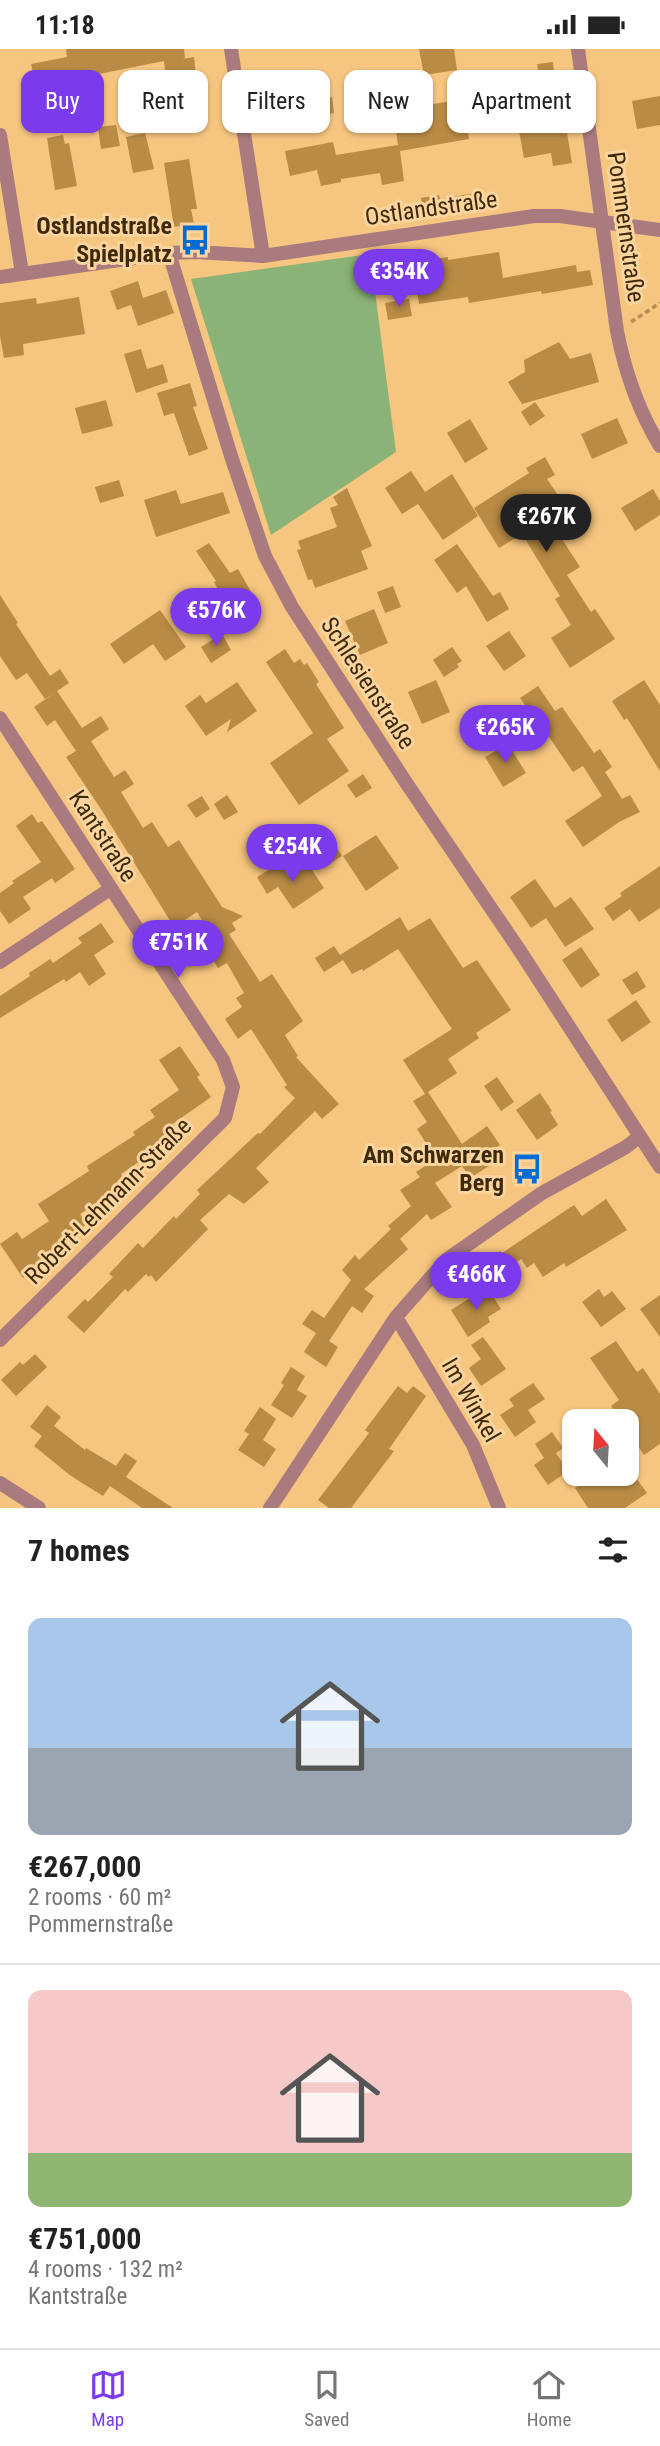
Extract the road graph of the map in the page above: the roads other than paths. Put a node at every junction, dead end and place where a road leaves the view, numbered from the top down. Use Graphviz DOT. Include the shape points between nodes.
graph roads {
  1 [pos="231,49"];
  2 [pos="578,49"];
  3 [pos="0,135"];
  4 [pos="604,223"];
  5 [pos="660,230"];
  6 [pos="169,253"];
  7 [pos="263,256"];
  8 [pos="22,273"];
  9 [pos="0,277"];
  10 [pos="660,446"];
  11 [pos="0,718"];
  12 [pos="110,889"];
  13 [pos="0,963"];
  14 [pos="233,1087"];
  15 [pos="640,1136"];
  16 [pos="659,1165"];
  17 [pos="396,1317"];
  18 [pos="0,1340"];
  19 [pos="0,1483"];
  20 [pos="20,1508"];
  21 [pos="39,1508"];
  22 [pos="270,1508"];
  23 [pos="499,1508"];
  1 -- 7 [label="street"];
  2 -- 4 [label="street, Pommernstraße"];
  3 -- 8 [label="street"];
  4 -- 5 [label="street, Ostlandstraße"];
  4 -- 7 [label="street, Ostlandstraße" via="534,216"];
  4 -- 10 [label="street, Pommernstraße" via="625,369"];
  6 -- 7 [label="street, Ostlandstraße"];
  6 -- 8 [label="street, Ostlandstraße"];
  6 -- 15 [label="street, Schlesienstraße" via="265,556 304,627"];
  8 -- 9 [label="street, Ostlandstraße"];
  11 -- 12 [label="street, Kantstraße"];
  12 -- 13 [label="street"];
  12 -- 14 [label="street, Kantstraße" via="223,1060"];
  14 -- 18 [label="street, Robert-Lehmann-Straße" via="225,1118"];
  15 -- 16 [label="street, Schlesienstraße"];
  15 -- 17 [label="street" via="542,1193 446,1260"];
  17 -- 22 [label="street"];
  17 -- 23 [label="street, Im Winkel" via="473,1445"];
  19 -- 20 [label="street"];
  19 -- 21 [label="street"];
}
